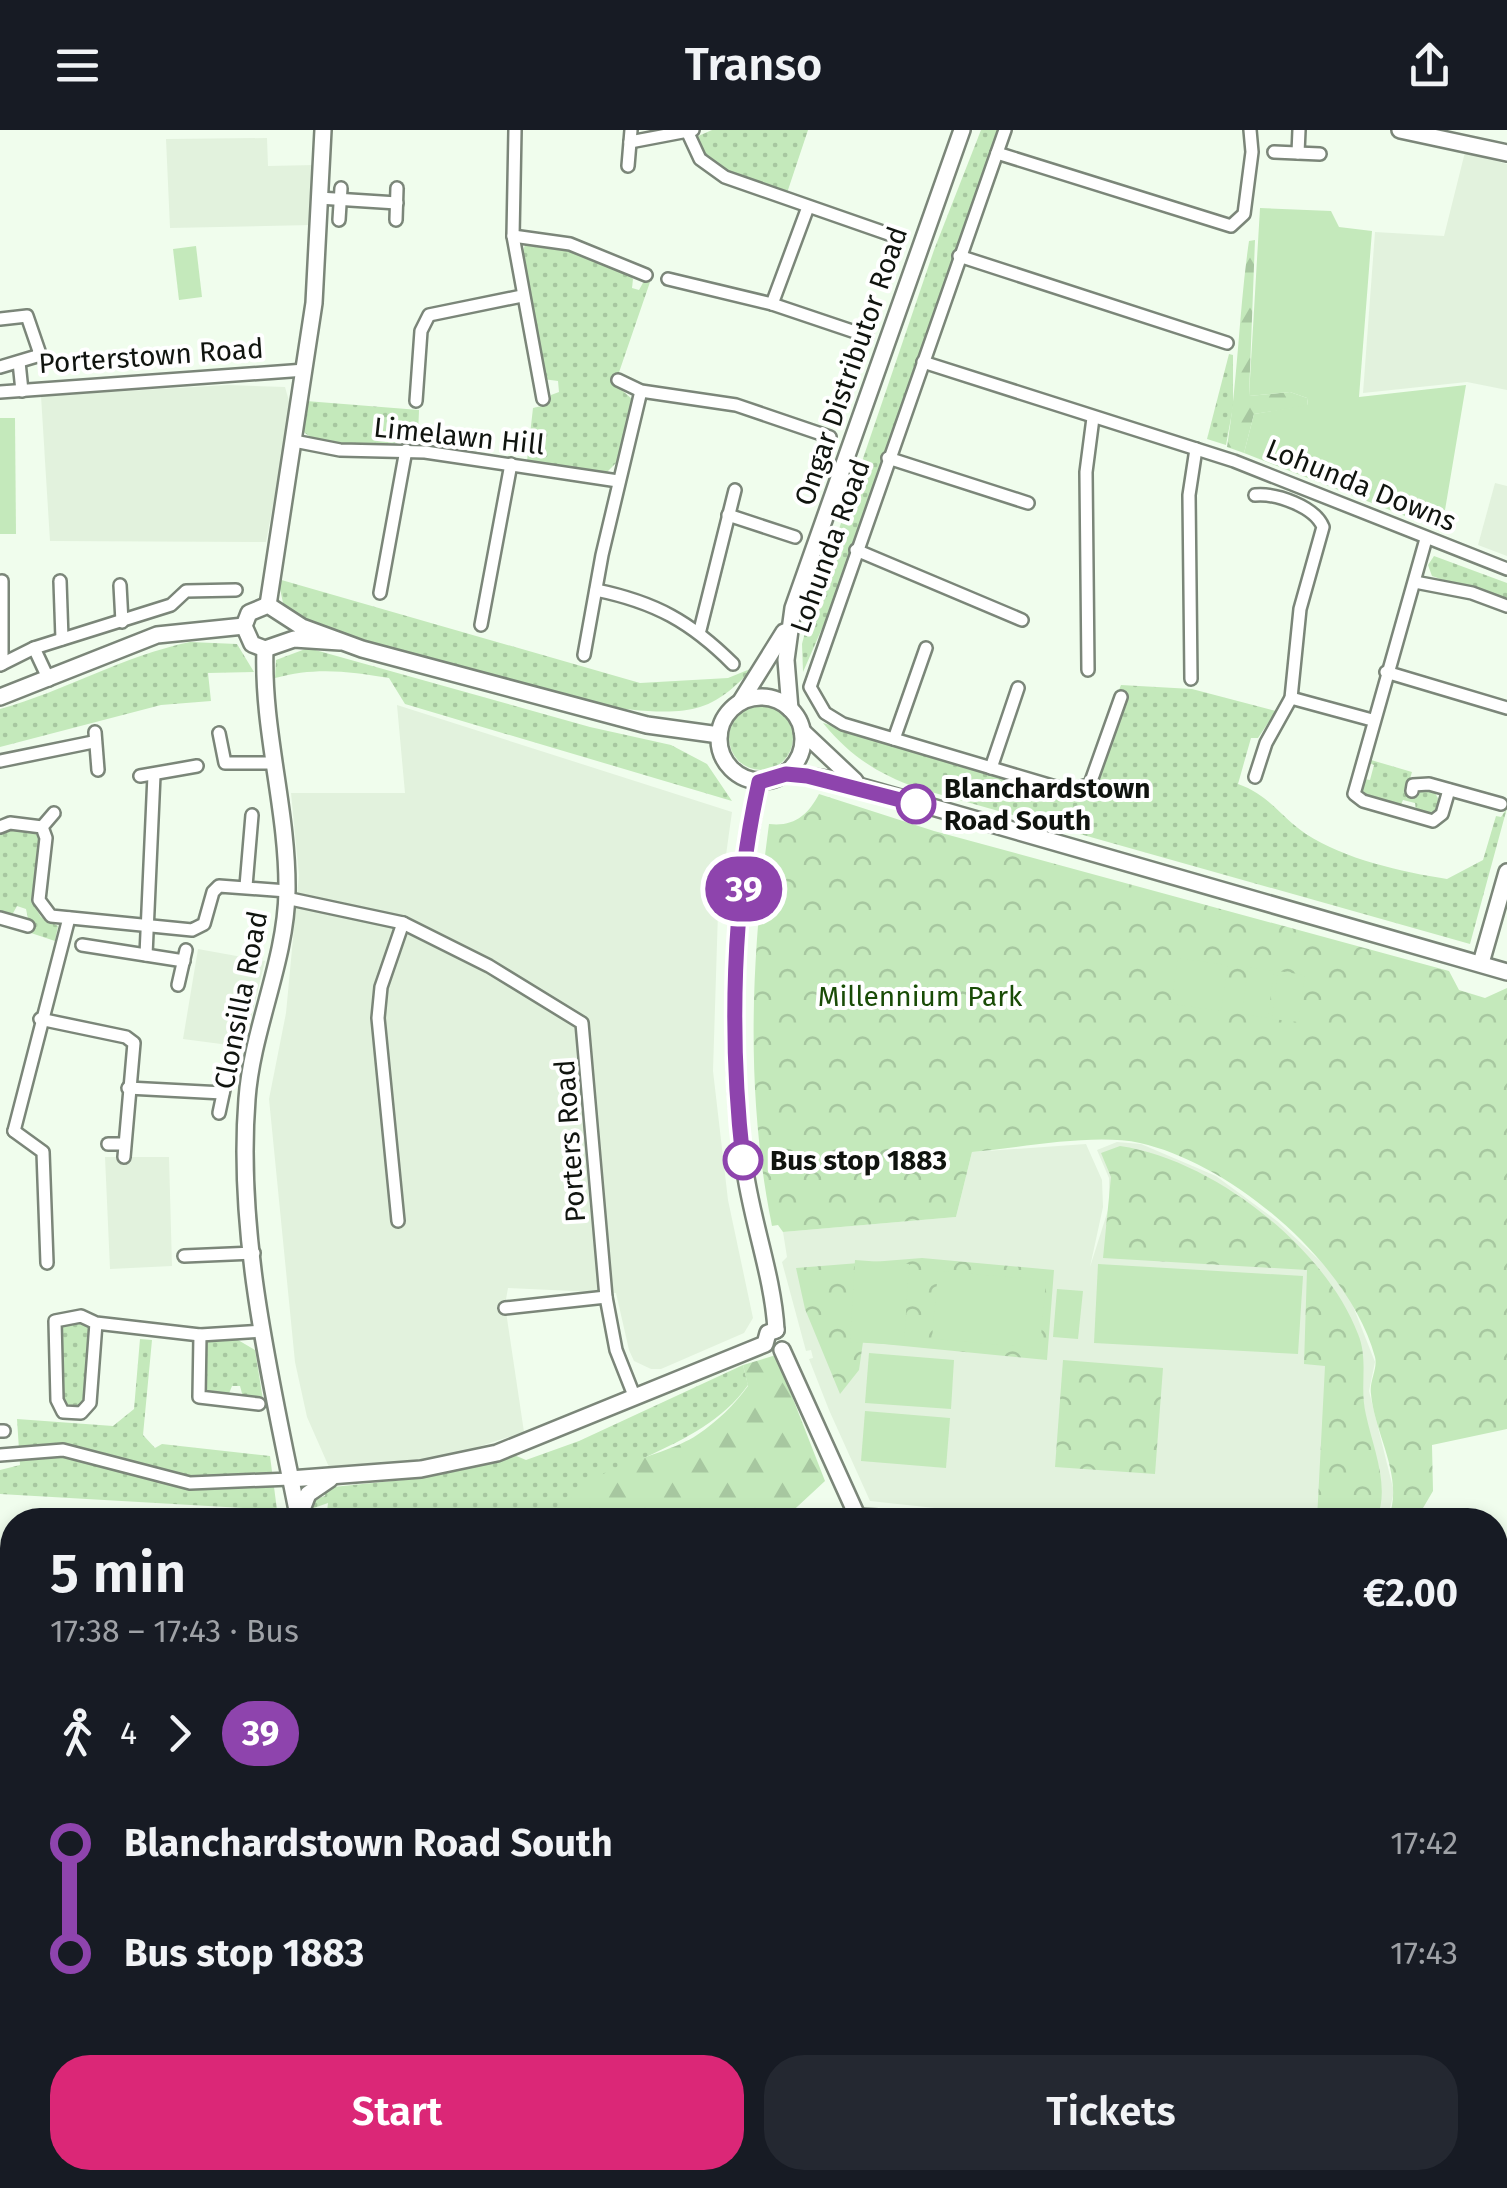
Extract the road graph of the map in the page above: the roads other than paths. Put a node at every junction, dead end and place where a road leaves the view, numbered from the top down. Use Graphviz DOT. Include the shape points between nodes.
graph roads {
  1 [pos="323,130"];
  2 [pos="515,130"];
  3 [pos="962,130"];
  4 [pos="1004,130"];
  5 [pos="1250,130"];
  6 [pos="1300,130"];
  7 [pos="1400,130"];
  8 [pos="690,131"];
  9 [pos="630,136"];
  10 [pos="1274,152"];
  11 [pos="997,153"];
  12 [pos="1298,153"];
  13 [pos="1507,153"];
  14 [pos="1320,154"];
  15 [pos="628,166"];
  16 [pos="397,188"];
  17 [pos="340,194"];
  18 [pos="319,198"];
  19 [pos="397,203"];
  20 [pos="808,207"];
  21 [pos="339,220"];
  22 [pos="396,220"];
  23 [pos="513,236"];
  24 [pos="900,238"];
  25 [pos="959,256"];
  26 [pos="646,275"];
  27 [pos="668,279"];
  28 [pos="522,296"];
  29 [pos="772,304"];
  30 [pos="0,318"];
  31 [pos="867,336"];
  32 [pos="1227,343"];
  33 [pos="19,362"];
  34 [pos="923,362"];
  35 [pos="0,367"];
  36 [pos="305,370"];
  37 [pos="618,380"];
  38 [pos="22,390"];
  39 [pos="546,391"];
  40 [pos="641,391"];
  41 [pos="0,392"];
  42 [pos="416,401"];
  43 [pos="1092,418"];
  44 [pos="830,436"];
  45 [pos="294,441"];
  46 [pos="1196,449"];
  47 [pos="406,450"];
  48 [pos="888,458"];
  49 [pos="511,464"];
  50 [pos="618,481"];
  51 [pos="735,490"];
  52 [pos="1255,495"];
  53 [pos="1028,503"];
  54 [pos="728,515"];
  55 [pos="795,537"];
  56 [pos="1426,539"];
  57 [pos="856,550"];
  58 [pos="1507,569"];
  59 [pos="2,581"];
  60 [pos="60,581"];
  61 [pos="1415,582"];
  62 [pos="120,584"];
  63 [pos="236,590"];
  64 [pos="596,590"];
  65 [pos="380,593"];
  66 [pos="268,605"];
  67 [pos="1507,606"];
  68 [pos="285,616"];
  69 [pos="790,619"];
  70 [pos="1022,620"];
  71 [pos="122,622"];
  72 [pos="244,626"];
  73 [pos="481,626"];
  74 [pos="700,630"];
  75 [pos="62,639"];
  76 [pos="283,642"];
  77 [pos="340,642"];
  78 [pos="34,648"];
  79 [pos="926,648"];
  80 [pos="264,649"];
  81 [pos="584,655"];
  82 [pos="1,664"];
  83 [pos="734,664"];
  84 [pos="1088,670"];
  85 [pos="1386,672"];
  86 [pos="1191,679"];
  87 [pos="49,680"];
  88 [pos="1018,688"];
  89 [pos="0,696"];
  90 [pos="1121,697"];
  91 [pos="1291,698"];
  92 [pos="741,702"];
  93 [pos="1507,708"];
  94 [pos="790,709"];
  95 [pos="1372,720"];
  96 [pos="802,731"];
  97 [pos="219,733"];
  98 [pos="719,735"];
  99 [pos="894,739"];
  100 [pos="0,761"];
  101 [pos="272,762"];
  102 [pos="197,766"];
  103 [pos="991,768"];
  104 [pos="98,770"];
  105 [pos="786,774"];
  106 [pos="1255,776"];
  107 [pos="759,782"];
  108 [pos="866,789"];
  109 [pos="1449,790"];
  110 [pos="1412,792"];
  111 [pos="1501,804"];
  112 [pos="54,812"];
  113 [pos="256,819"];
  114 [pos="1,823"];
  115 [pos="42,827"];
  116 [pos="1507,872"];
  117 [pos="246,886"];
  118 [pos="286,894"];
  119 [pos="0,918"];
  120 [pos="69,918"];
  121 [pos="24,920"];
  122 [pos="402,923"];
  123 [pos="148,926"];
  124 [pos="146,955"];
  125 [pos="1482,963"];
  126 [pos="92,964"];
  127 [pos="1507,972"];
  128 [pos="178,985"];
  129 [pos="40,1018"];
  130 [pos="228,1066"];
  131 [pos="128,1088"];
  132 [pos="223,1093"];
  133 [pos="219,1113"];
  134 [pos="0,1129"];
  135 [pos="14,1132"];
  136 [pos="108,1144"];
  137 [pos="398,1221"];
  138 [pos="254,1253"];
  139 [pos="184,1256"];
  140 [pos="47,1263"];
  141 [pos="606,1296"];
  142 [pos="506,1308"];
  143 [pos="96,1323"];
  144 [pos="263,1331"];
  145 [pos="200,1335"];
  146 [pos="770,1337"];
  147 [pos="635,1398"];
  148 [pos="259,1404"];
  149 [pos="0,1455"];
  150 [pos="334,1477"];
  151 [pos="290,1479"];
  152 [pos="297,1508"];
  153 [pos="303,1508"];
  154 [pos="853,1508"];
  1 -- 18 [label="main road"];
  2 -- 23 [label="street"];
  3 -- 69 [label="main road, Ongar Distributor Road"];
  4 -- 11 [label="street, Lohunda Road"];
  5 -- 11 [label="street" via="1244,214 1231,226"];
  6 -- 12 [label="street"];
  7 -- 13 [label="main road"];
  8 -- 9 [label="street"];
  8 -- 20 [label="street" via="693,148 713,170"];
  9 -- 15 [label="street"];
  10 -- 12 [label="street"];
  11 -- 25 [label="street, Lohunda Road"];
  12 -- 14 [label="street"];
  16 -- 19 [label="street"];
  17 -- 18 [label="street"];
  17 -- 19 [label="street"];
  17 -- 21 [label="street"];
  18 -- 36 [label="main road"];
  19 -- 22 [label="street"];
  20 -- 24 [label="street"];
  20 -- 29 [label="street"];
  23 -- 26 [label="street" via="566,243"];
  23 -- 28 [label="street"];
  25 -- 32 [label="street"];
  25 -- 34 [label="street, Lohunda Road"];
  27 -- 29 [label="street"];
  28 -- 39 [label="street"];
  28 -- 42 [label="street" via="429,315 421,331"];
  29 -- 31 [label="street"];
  30 -- 33 [label="street" via="21,314 32,321 39,351"];
  33 -- 35 [label="street"];
  33 -- 38 [label="street"];
  34 -- 43 [label="street, Lohunda Downs"];
  34 -- 48 [label="street, Lohunda Road"];
  36 -- 38 [label="street, Porterstown Road"];
  36 -- 45 [label="main road"];
  37 -- 40 [label="street"];
  38 -- 41 [label="street, Porterstown Road"];
  40 -- 44 [label="street" via="726,402"];
  40 -- 50 [label="street"];
  43 -- 46 [label="street, Lohunda Downs"];
  43 -- 84 [label="street" via="1086,472"];
  45 -- 47 [label="street, Limelawn Hill" via="340,450"];
  45 -- 66 [label="main road"];
  46 -- 56 [label="street, Lohunda Downs"];
  46 -- 86 [label="street" via="1189,495"];
  47 -- 49 [label="street, Limelawn Hill"];
  47 -- 65 [label="street"];
  48 -- 53 [label="street"];
  48 -- 57 [label="street, Lohunda Road"];
  49 -- 50 [label="street, Limelawn Hill"];
  49 -- 73 [label="street"];
  50 -- 64 [label="street"];
  51 -- 54 [label="street"];
  52 -- 91 [label="street" via="1318,517 1323,527 1300,608"];
  54 -- 55 [label="street"];
  54 -- 74 [label="street"];
  56 -- 58 [label="street, Lohunda Downs"];
  56 -- 61 [label="street"];
  57 -- 70 [label="street"];
  57 -- 99 [label="street, Lohunda Road" via="810,687 826,713 843,724"];
  59 -- 82 [label="street"];
  60 -- 75 [label="street"];
  61 -- 67 [label="street"];
  61 -- 85 [label="street"];
  62 -- 71 [label="street"];
  63 -- 71 [label="street" via="186,591 171,606"];
  64 -- 74 [label="street" via="638,600"];
  64 -- 81 [label="street"];
  66 -- 68 [label="main road"];
  66 -- 72 [label="main road" via="249,613"];
  68 -- 76 [label="main road"];
  68 -- 77 [label="main road"];
  69 -- 92 [label="main road, Ongar Distributor Road"];
  69 -- 94 [label="main road, Ongar Distributor Road"];
  71 -- 75 [label="street"];
  72 -- 80 [label="main road" via="252,644"];
  72 -- 87 [label="main road" via="157,636"];
  74 -- 83 [label="street"];
  75 -- 78 [label="street"];
  76 -- 77 [label="main road"];
  76 -- 80 [label="main road"];
  77 -- 98 [label="main road" via="647,725"];
  78 -- 82 [label="street"];
  78 -- 87 [label="street"];
  79 -- 99 [label="street"];
  80 -- 101 [label="main road, Clonsilla Road"];
  85 -- 93 [label="street"];
  85 -- 95 [label="street"];
  87 -- 89 [label="main road"];
  88 -- 103 [label="street"];
  90 -- 103 [label="street, Lohunda Road" via="1090,784 1069,791"];
  91 -- 95 [label="street"];
  91 -- 106 [label="street"];
  92 -- 94 [label="main road" via="768,698"];
  92 -- 98 [label="main road"];
  94 -- 96 [label="main road"];
  95 -- 109 [label="street" via="1357,798 1428,821 1440,818"];
  96 -- 105 [label="main road" via="800,755"];
  96 -- 108 [label="main road"];
  97 -- 101 [label="street" via="225,763"];
  98 -- 107 [label="main road" via="730,769"];
  99 -- 103 [label="street, Lohunda Road"];
  100 -- 104 [label="street" via="94,737"];
  101 -- 118 [label="main road, Clonsilla Road"];
  102 -- 123 [label="street" via="147,776"];
  105 -- 107 [label="main road"];
  105 -- 108 [label="main road"];
  107 -- 146 [label="main road" via="739,940 737,1092"];
  108 -- 125 [label="main road"];
  109 -- 110 [label="street" via="1420,784"];
  109 -- 111 [label="street"];
  112 -- 115 [label="street"];
  113 -- 117 [label="street"];
  114 -- 115 [label="street"];
  115 -- 120 [label="street" via="40,906 51,916"];
  116 -- 125 [label="main road"];
  117 -- 118 [label="street, Porters Road"];
  117 -- 123 [label="street" via="215,888 208,918 196,930"];
  118 -- 122 [label="street, Porters Road"];
  118 -- 138 [label="main road, Clonsilla Road" via="247,1092"];
  119 -- 121 [label="street"];
  120 -- 123 [label="street"];
  120 -- 129 [label="street"];
  122 -- 137 [label="street" via="378,1018"];
  122 -- 141 [label="street, Porters Road" via="582,1023"];
  123 -- 124 [label="street"];
  124 -- 126 [label="street" via="89,946"];
  124 -- 128 [label="street" via="185,956"];
  125 -- 127 [label="main road"];
  129 -- 131 [label="street" via="132,1040"];
  129 -- 135 [label="street"];
  130 -- 132 [label="street"];
  131 -- 132 [label="street"];
  131 -- 136 [label="street" via="124,1151"];
  132 -- 133 [label="street"];
  134 -- 135 [label="street"];
  135 -- 140 [label="street" via="43,1152"];
  138 -- 139 [label="street"];
  138 -- 144 [label="main road, Clonsilla Road"];
  141 -- 142 [label="street"];
  141 -- 147 [label="street, Porters Road"];
  143 -- 143 [label="street" via="90,1403 80,1413 63,1412 55,1321 80,1316"];
  143 -- 145 [label="street"];
  144 -- 145 [label="street"];
  144 -- 151 [label="main road, Clonsilla Road"];
  145 -- 148 [label="street" via="199,1397"];
  146 -- 147 [label="main road"];
  146 -- 154 [label="main road" via="787,1340 782,1350"];
  147 -- 150 [label="main road" via="497,1453 421,1470"];
  149 -- 151 [label="street" via="63,1450 190,1482"];
  150 -- 151 [label="main road"];
  150 -- 153 [label="main road" via="308,1494"];
  151 -- 152 [label="main road, Clonsilla Road"];
}
